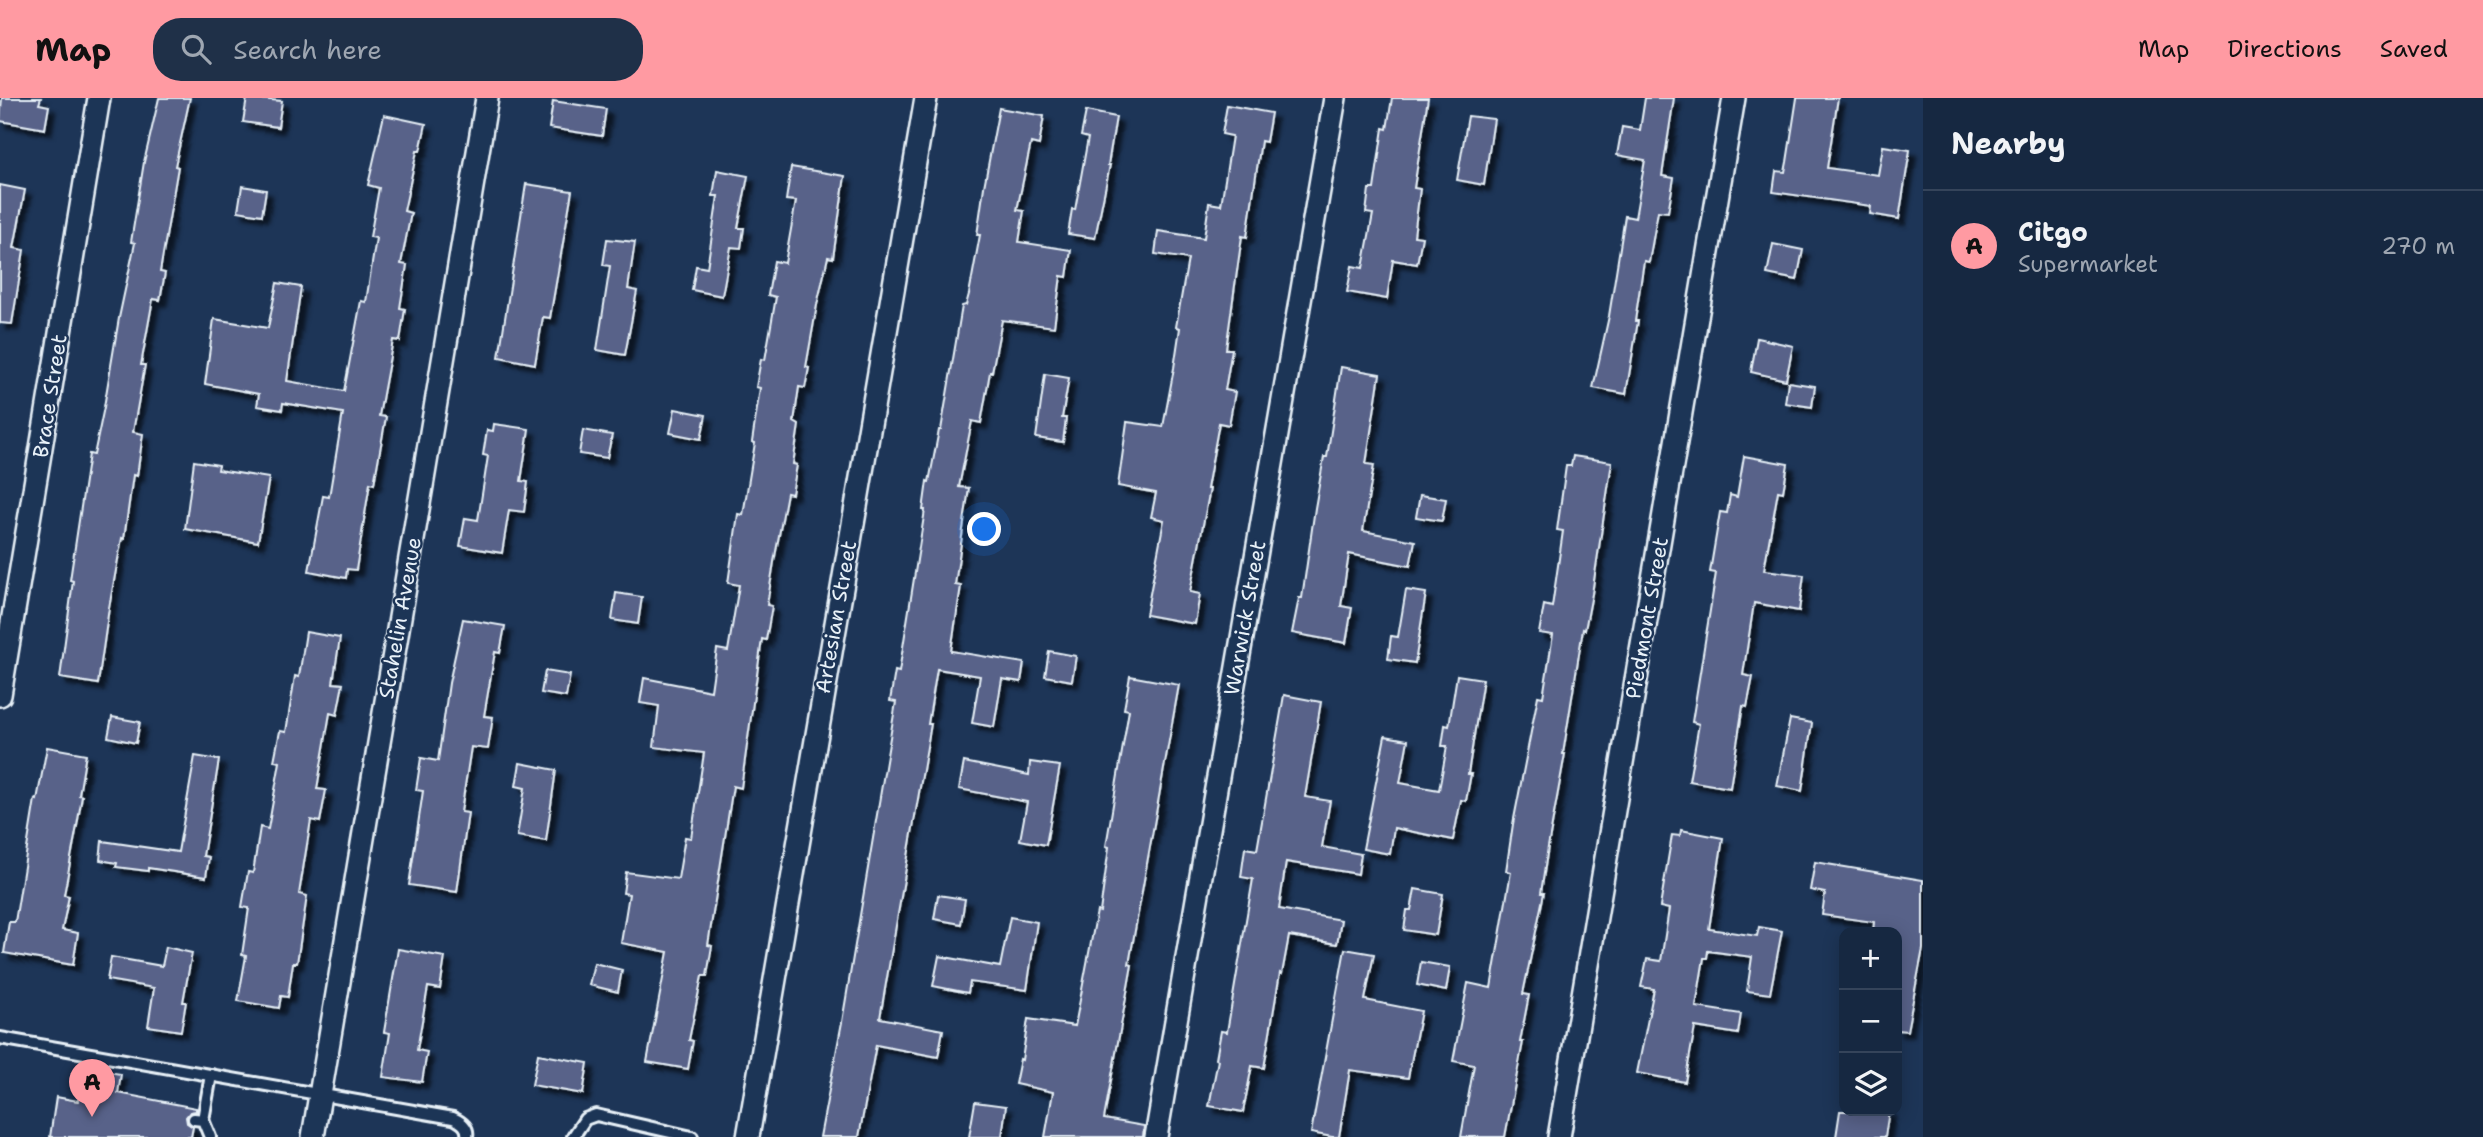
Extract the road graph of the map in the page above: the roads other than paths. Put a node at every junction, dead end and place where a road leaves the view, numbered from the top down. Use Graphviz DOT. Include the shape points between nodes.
graph roads {
  1 [pos="99,98"];
  2 [pos="487,98"];
  3 [pos="926,98"];
  4 [pos="1335,98"];
  5 [pos="1734,98"];
  6 [pos="0,695"];
  7 [pos="0,1038"];
  8 [pos="211,1076"];
  9 [pos="320,1095"];
  10 [pos="210,1137"];
  11 [pos="313,1137"];
  12 [pos="467,1137"];
  13 [pos="573,1137"];
  14 [pos="692,1137"];
  15 [pos="748,1137"];
  16 [pos="1156,1137"];
  17 [pos="1559,1137"];
  1 -- 6 [label="street, Brace Street"];
  2 -- 9 [label="street, Stahelin Avenue"];
  3 -- 15 [label="street, Artesian Street"];
  4 -- 16 [label="street, Warwick Street"];
  5 -- 17 [label="street, Piedmont Street"];
  7 -- 8 [label="lane"];
  8 -- 9 [label="lane"];
  8 -- 10 [label="lane" via="198,1120"];
  9 -- 11 [label="street, Stahelin Avenue"];
  9 -- 12 [label="lane" via="453,1118 463,1123"];
  13 -- 14 [label="lane" via="585,1119 596,1115"];
}
